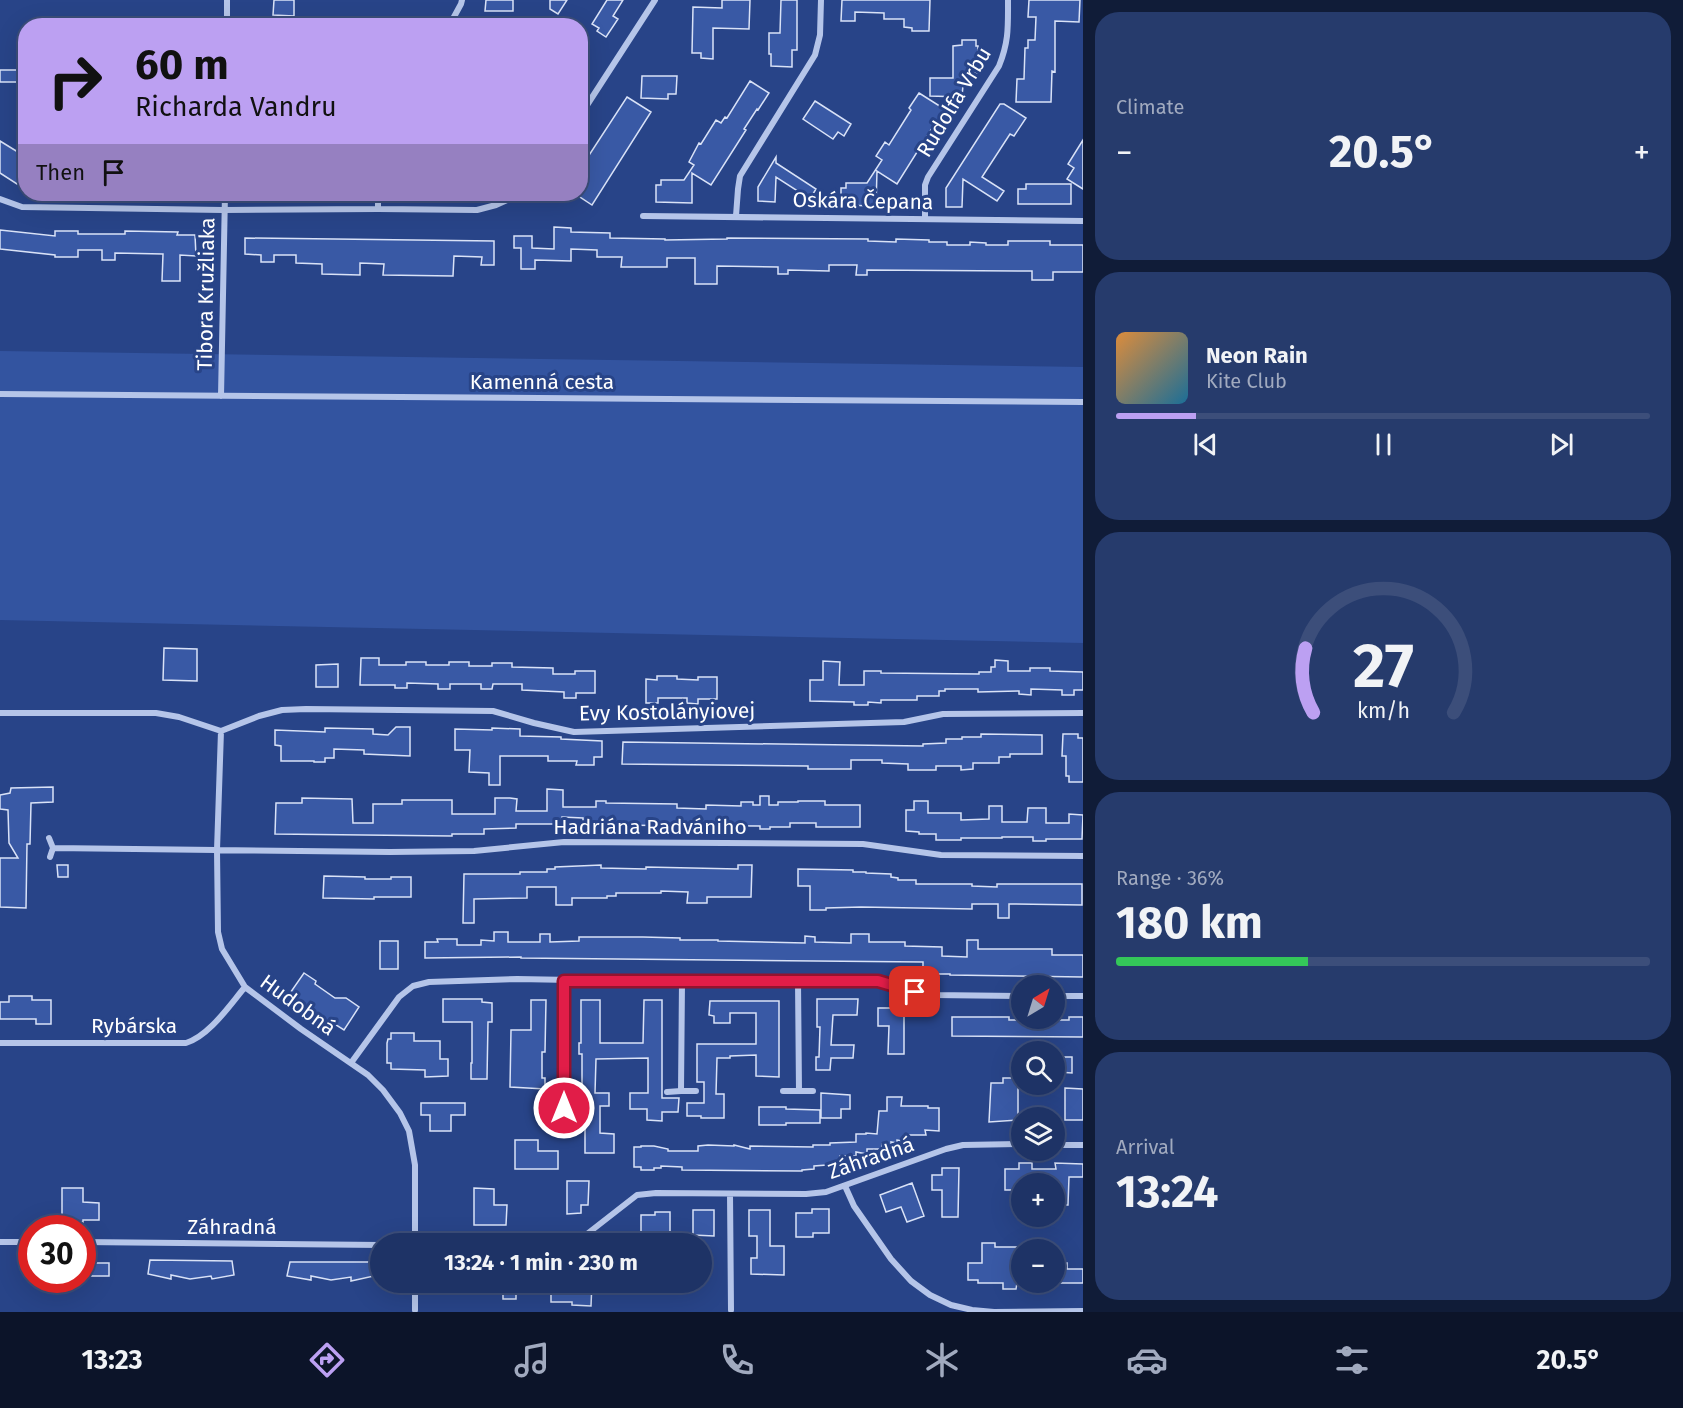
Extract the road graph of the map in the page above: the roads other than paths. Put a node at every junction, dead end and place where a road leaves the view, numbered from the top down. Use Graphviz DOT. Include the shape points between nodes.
graph roads {
  1 [pos="227,0"];
  2 [pos="462,0"];
  3 [pos="655,0"];
  4 [pos="821,0"];
  5 [pos="1008,0"];
  6 [pos="227,18"];
  7 [pos="453,18"];
  8 [pos="588,104"];
  9 [pos="0,199"];
  10 [pos="224,201"];
  11 [pos="378,201"];
  12 [pos="505,201"];
  13 [pos="378,208"];
  14 [pos="223,210"];
  15 [pos="643,216"];
  16 [pos="736,216"];
  17 [pos="925,219"];
  18 [pos="1083,221"];
  19 [pos="0,394"];
  20 [pos="221,396"];
  21 [pos="1083,402"];
  22 [pos="0,713"];
  23 [pos="1083,713"];
  24 [pos="221,731"];
  25 [pos="49,838"];
  26 [pos="53,848"];
  27 [pos="217,849"];
  28 [pos="50,856"];
  29 [pos="1083,856"];
  30 [pos="564,981"];
  31 [pos="798,981"];
  32 [pos="682,982"];
  33 [pos="245,987"];
  34 [pos="1011,996"];
  35 [pos="1065,996"];
  36 [pos="1083,996"];
  37 [pos="0,1043"];
  38 [pos="351,1063"];
  39 [pos="681,1091"];
  40 [pos="696,1091"];
  41 [pos="783,1091"];
  42 [pos="799,1091"];
  43 [pos="813,1091"];
  44 [pos="667,1092"];
  45 [pos="550,1129"];
  46 [pos="564,1129"];
  47 [pos="578,1130"];
  48 [pos="1011,1144"];
  49 [pos="1065,1144"];
  50 [pos="1083,1145"];
  51 [pos="845,1186"];
  52 [pos="730,1194"];
  53 [pos="415,1233"];
  54 [pos="588,1233"];
  55 [pos="0,1242"];
  56 [pos="18,1242"];
  57 [pos="96,1242"];
  58 [pos="370,1245"];
  59 [pos="415,1293"];
  60 [pos="415,1310"];
  61 [pos="731,1310"];
  62 [pos="1083,1311"];
  1 -- 6 [label="street"];
  2 -- 7 [label="street"];
  3 -- 8 [label="street"];
  4 -- 16 [label="street" via="815,55 740,176"];
  5 -- 17 [label="street, Rudolfa Vrbu" via="1008,31 999,66 928,177"];
  9 -- 14 [label="street" via="22,207"];
  10 -- 14 [label="street, Tibora Kružliaka"];
  11 -- 13 [label="street"];
  12 -- 13 [label="street" via="477,210"];
  13 -- 14 [label="street"];
  14 -- 20 [label="street, Tibora Kružliaka"];
  15 -- 16 [label="street, Oskára Čepana"];
  16 -- 17 [label="street, Oskára Čepana"];
  17 -- 18 [label="street, Oskára Čepana"];
  19 -- 20 [label="street, Kamenná cesta"];
  20 -- 21 [label="street, Kamenná cesta"];
  22 -- 24 [label="street" via="156,713"];
  23 -- 24 [label="street, Evy Kostolányiovej" via="943,714 904,722 574,732 493,711 294,709 259,716"];
  24 -- 27 [label="street, Hudobná"];
  25 -- 26 [label="street"];
  26 -- 27 [label="street, Hadriána Radvániho"];
  26 -- 28 [label="street"];
  27 -- 29 [label="street, Hadriána Radvániho" via="474,851 564,842 863,844 941,855"];
  27 -- 33 [label="street, Hudobná" via="218,932 222,949"];
  30 -- 32 [label="street"];
  30 -- 38 [label="street" via="418,984 394,1002"];
  30 -- 46 [label="street"];
  31 -- 32 [label="street"];
  31 -- 34 [label="street" via="878,981 933,995"];
  31 -- 42 [label="street"];
  32 -- 39 [label="street"];
  33 -- 37 [label="street, Rybárska" via="204,1034 186,1043"];
  33 -- 38 [label="street, Hudobná"];
  35 -- 36 [label="street"];
  38 -- 53 [label="street, Hudobná" via="383,1090 409,1131 415,1165"];
  39 -- 40 [label="street"];
  39 -- 44 [label="street"];
  41 -- 42 [label="street"];
  42 -- 43 [label="street"];
  45 -- 46 [label="street"];
  46 -- 47 [label="street"];
  48 -- 51 [label="street, Záhradná" via="946,1149"];
  49 -- 50 [label="street"];
  51 -- 52 [label="street, Záhradná" via="806,1194"];
  51 -- 62 [label="street" via="854,1206 891,1259 910,1281 930,1294 972,1310"];
  52 -- 54 [label="street, Záhradná" via="637,1195"];
  52 -- 61 [label="street"];
  55 -- 56 [label="street"];
  57 -- 58 [label="street, Záhradná"];
  59 -- 60 [label="street"];
}
